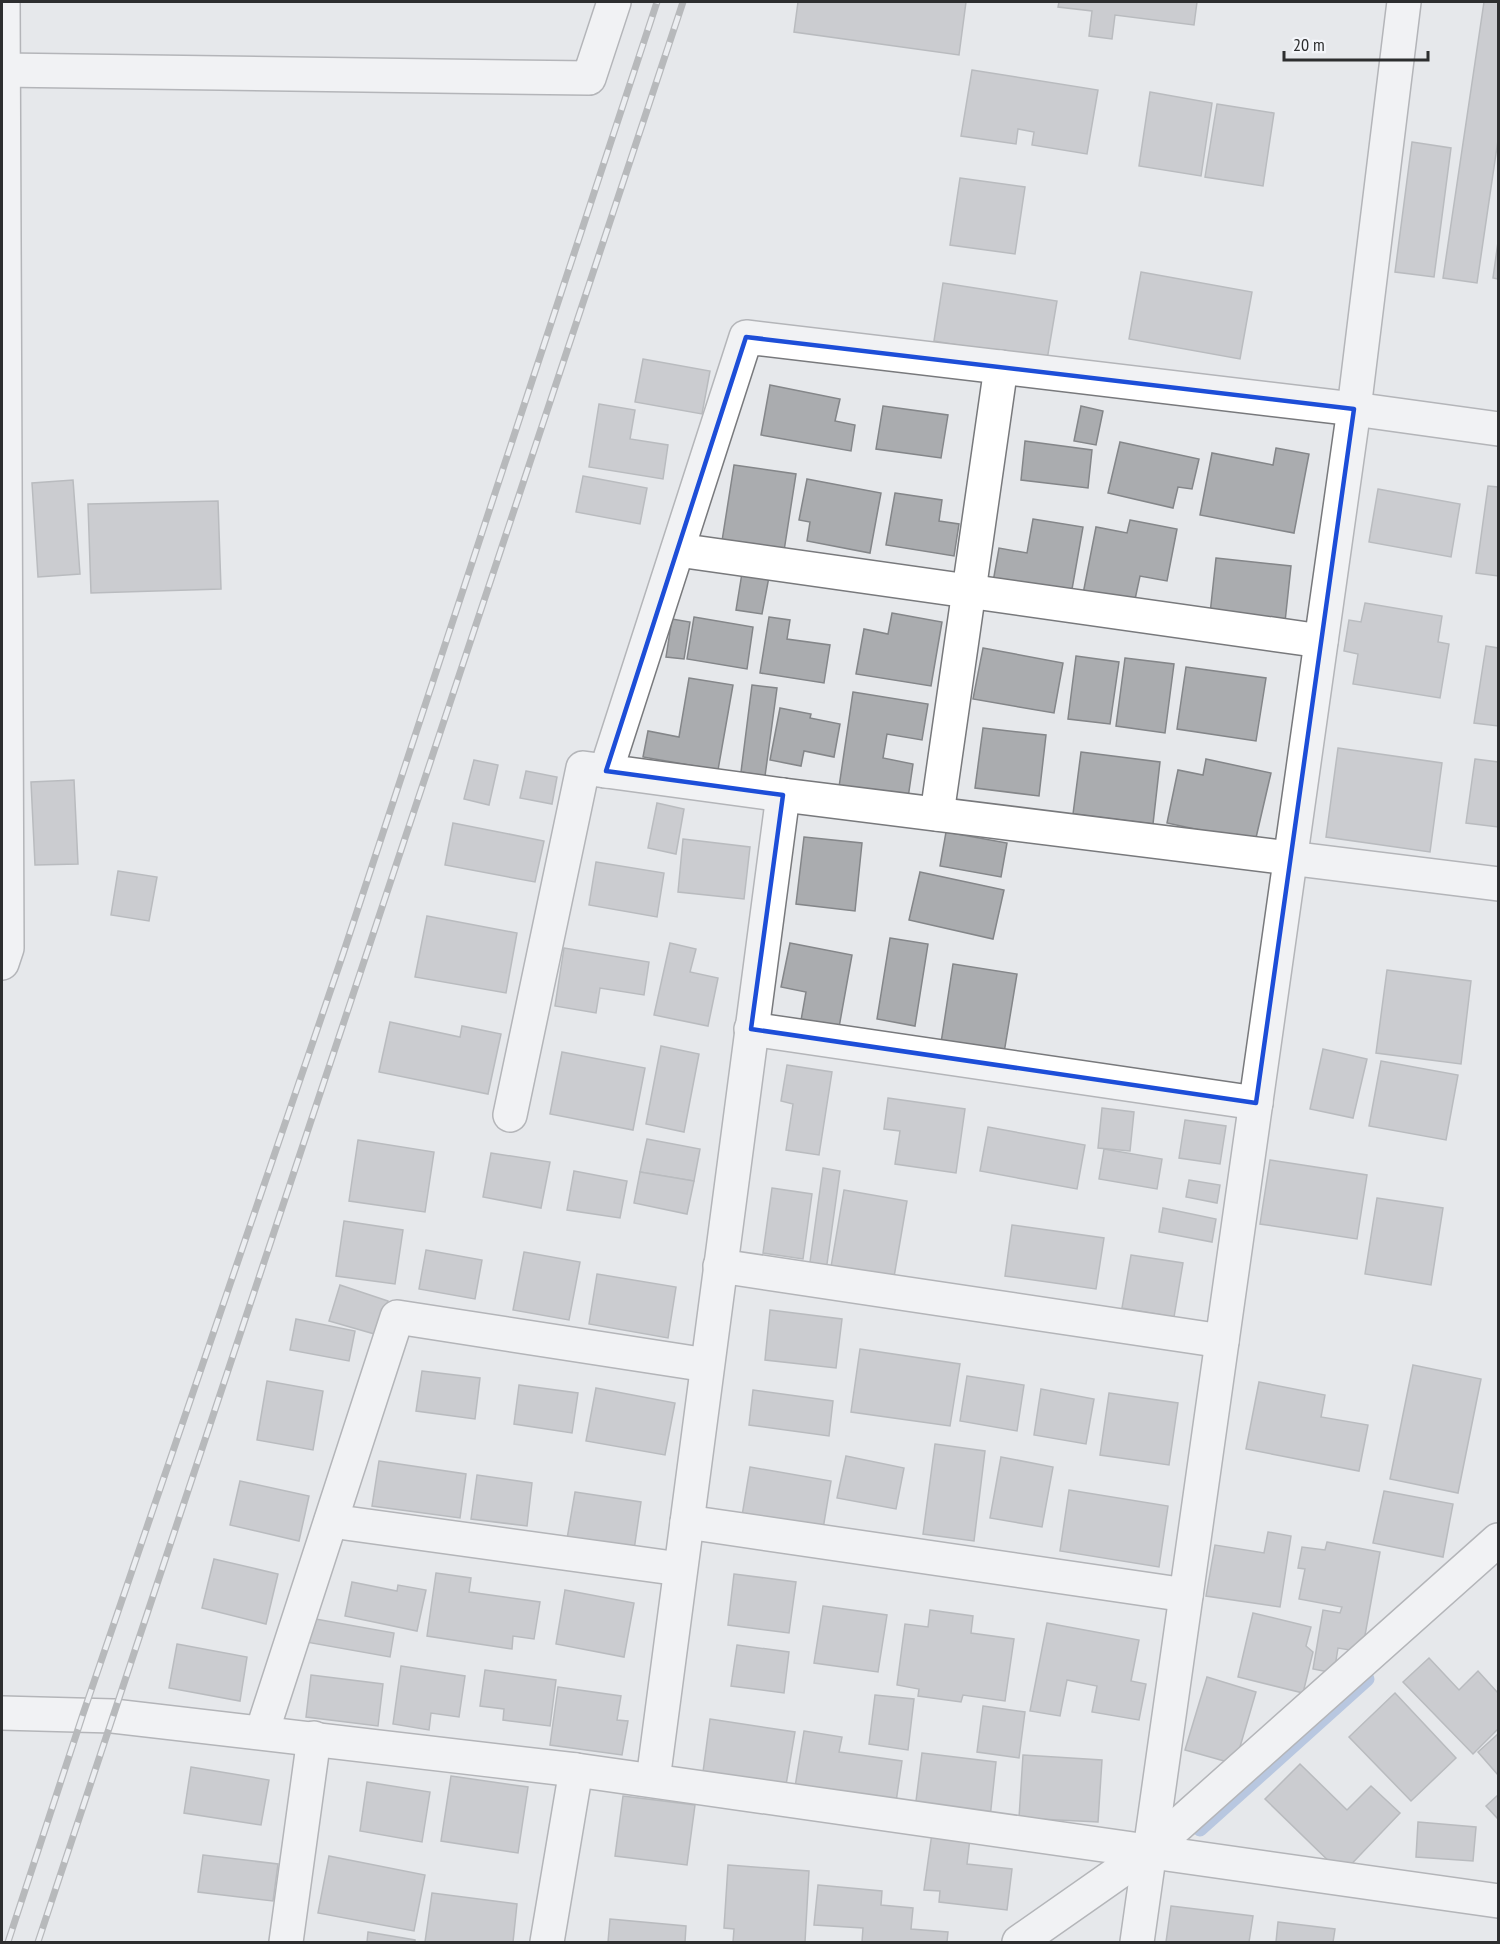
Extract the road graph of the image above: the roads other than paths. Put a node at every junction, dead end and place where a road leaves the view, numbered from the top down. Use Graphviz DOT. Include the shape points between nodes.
graph roads {
  1 [pos="3,2"];
  2 [pos="614,2"];
  3 [pos="1404,2"];
  4 [pos="2,70"];
  5 [pos="1001,367"];
  6 [pos="1354,409"];
  7 [pos="1498,429"];
  8 [pos="678,550"];
  9 [pos="969,591"];
  10 [pos="1321,641"];
  11 [pos="606,771"];
  12 [pos="783,795"];
  13 [pos="937,814"];
  14 [pos="1291,857"];
  15 [pos="1498,884"];
  16 [pos="4,953"];
  17 [pos="752,1029"];
  18 [pos="1256,1103"];
  19 [pos="510,1116"];
  20 [pos="720,1266"];
  21 [pos="1222,1341"];
  22 [pos="707,1365"];
  23 [pos="330,1521"];
  24 [pos="687,1522"];
  25 [pos="1498,1540"];
  26 [pos="680,1569"];
  27 [pos="1186,1595"];
  28 [pos="2,1713"];
  29 [pos="262,1732"];
  30 [pos="314,1738"];
  31 [pos="576,1770"];
  32 [pos="653,1780"];
  33 [pos="1149,1851"];
  34 [pos="1498,1901"];
  35 [pos="286,1942"];
  36 [pos="547,1942"];
  37 [pos="1019,1942"];
  38 [pos="1137,1942"];
  1 -- 4 [label="street"];
  2 -- 4 [label="street" via="590,78"];
  3 -- 6 [label="street"];
  4 -- 16 [label="street"];
  5 -- 6 [label="street"];
  5 -- 8 [label="street" via="746,337"];
  5 -- 9 [label="street"];
  6 -- 7 [label="street"];
  6 -- 10 [label="street"];
  8 -- 9 [label="street"];
  8 -- 11 [label="street"];
  9 -- 10 [label="street"];
  9 -- 13 [label="street"];
  10 -- 14 [label="street"];
  11 -- 12 [label="street"];
  11 -- 19 [label="street" via="583,768"];
  12 -- 13 [label="street"];
  12 -- 17 [label="street"];
  13 -- 14 [label="street"];
  14 -- 15 [label="street"];
  14 -- 18 [label="street"];
  17 -- 18 [label="street"];
  17 -- 20 [label="street"];
  18 -- 21 [label="street"];
  20 -- 21 [label="street"];
  20 -- 22 [label="street"];
  21 -- 27 [label="street"];
  22 -- 23 [label="street" via="397,1317"];
  22 -- 24 [label="street"];
  23 -- 26 [label="street"];
  23 -- 29 [label="street"];
  24 -- 26 [label="street"];
  24 -- 27 [label="street"];
  25 -- 33 [label="street"];
  26 -- 32 [label="street"];
  27 -- 33 [label="street"];
  28 -- 29 [label="street" via="113,1716"];
  29 -- 30 [label="street"];
  30 -- 31 [label="street"];
  30 -- 35 [label="street"];
  31 -- 32 [label="street"];
  31 -- 36 [label="street"];
  32 -- 33 [label="street"];
  33 -- 34 [label="street"];
  33 -- 37 [label="street"];
  33 -- 38 [label="street"];
}
